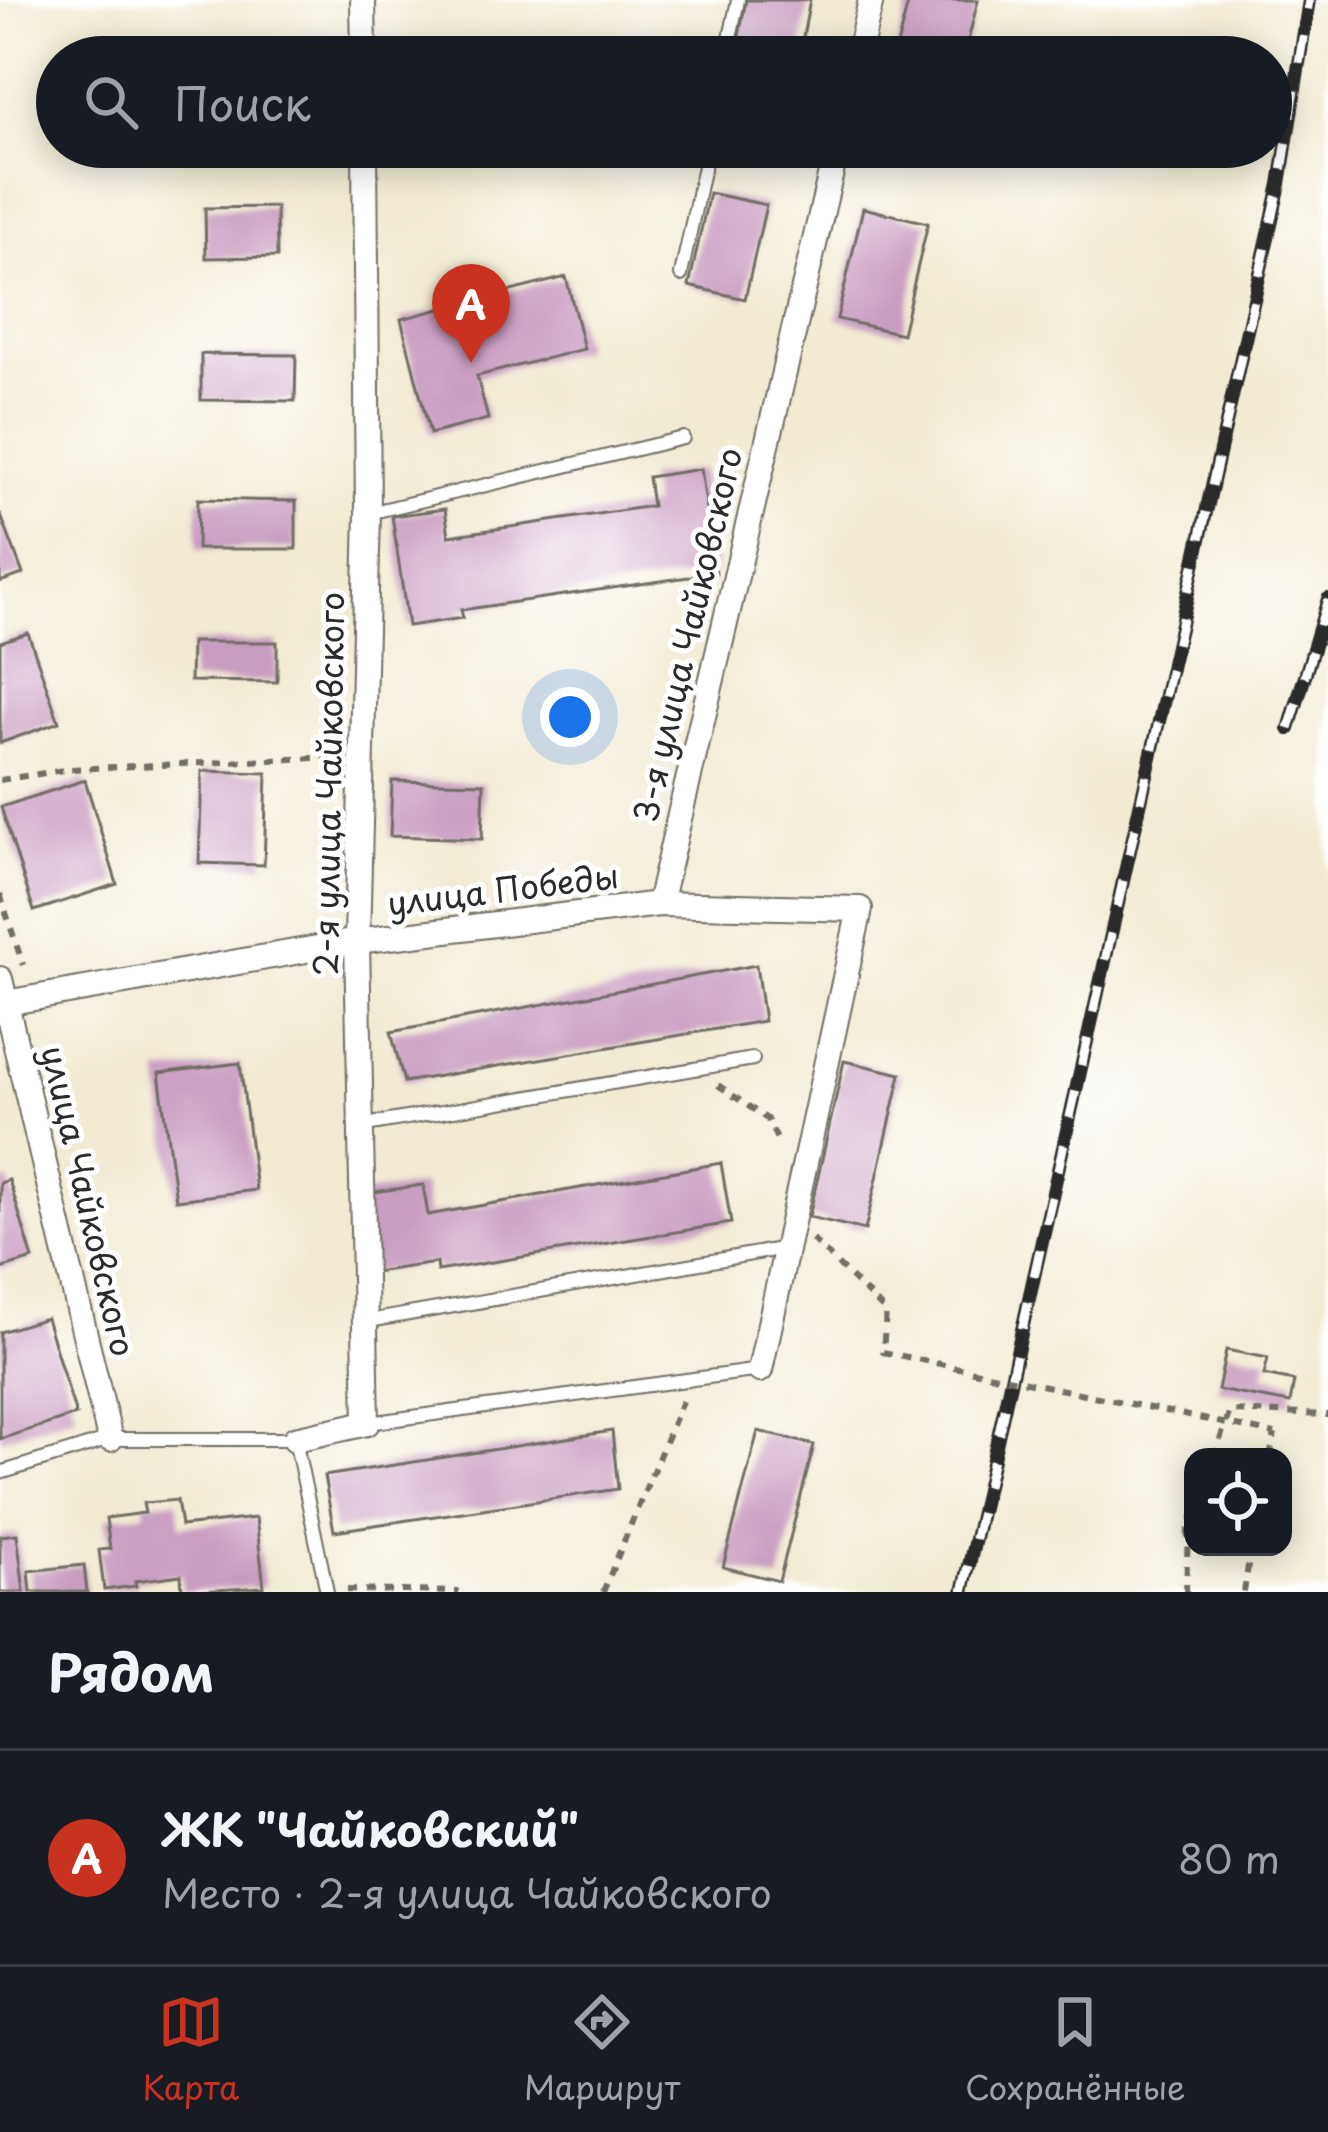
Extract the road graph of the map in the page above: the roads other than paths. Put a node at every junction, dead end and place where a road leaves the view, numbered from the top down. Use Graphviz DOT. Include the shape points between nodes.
graph roads {
  1 [pos="364,0"];
  2 [pos="737,0"];
  3 [pos="871,0"];
  4 [pos="364,36"];
  5 [pos="730,36"];
  6 [pos="863,36"];
  7 [pos="365,168"];
  8 [pos="703,168"];
  9 [pos="832,168"];
  10 [pos="682,275"];
  11 [pos="683,438"];
  12 [pos="368,513"];
  13 [pos="659,904"];
  14 [pos="357,941"];
  15 [pos="10,996"];
  16 [pos="753,1058"];
  17 [pos="360,1126"];
  18 [pos="787,1247"];
  19 [pos="363,1322"];
  20 [pos="760,1370"];
  21 [pos="367,1423"];
  22 [pos="295,1438"];
  23 [pos="110,1439"];
  24 [pos="0,1473"];
  25 [pos="324,1591"];
  1 -- 4 [label="street"];
  2 -- 5 [label="lane"];
  3 -- 6 [label="street"];
  7 -- 12 [label="street, 2-я улица Чайковского"];
  8 -- 10 [label="lane"];
  9 -- 13 [label="street, 3-я улица Чайковского"];
  11 -- 12 [label="lane"];
  12 -- 14 [label="street, 2-я улица Чайковского"];
  13 -- 14 [label="street, улица Победы"];
  13 -- 18 [label="street" via="860,909"];
  14 -- 15 [label="street, улица Победы"];
  14 -- 17 [label="street, 2-я улица Чайковского"];
  15 -- 23 [label="street, улица Чайковского"];
  16 -- 17 [label="lane"];
  17 -- 19 [label="street, 2-я улица Чайковского"];
  18 -- 19 [label="lane"];
  18 -- 20 [label="street"];
  19 -- 21 [label="street, 2-я улица Чайковского"];
  20 -- 21 [label="lane"];
  21 -- 22 [label="street"];
  22 -- 23 [label="lane"];
  22 -- 25 [label="lane"];
  23 -- 24 [label="lane"];
}
